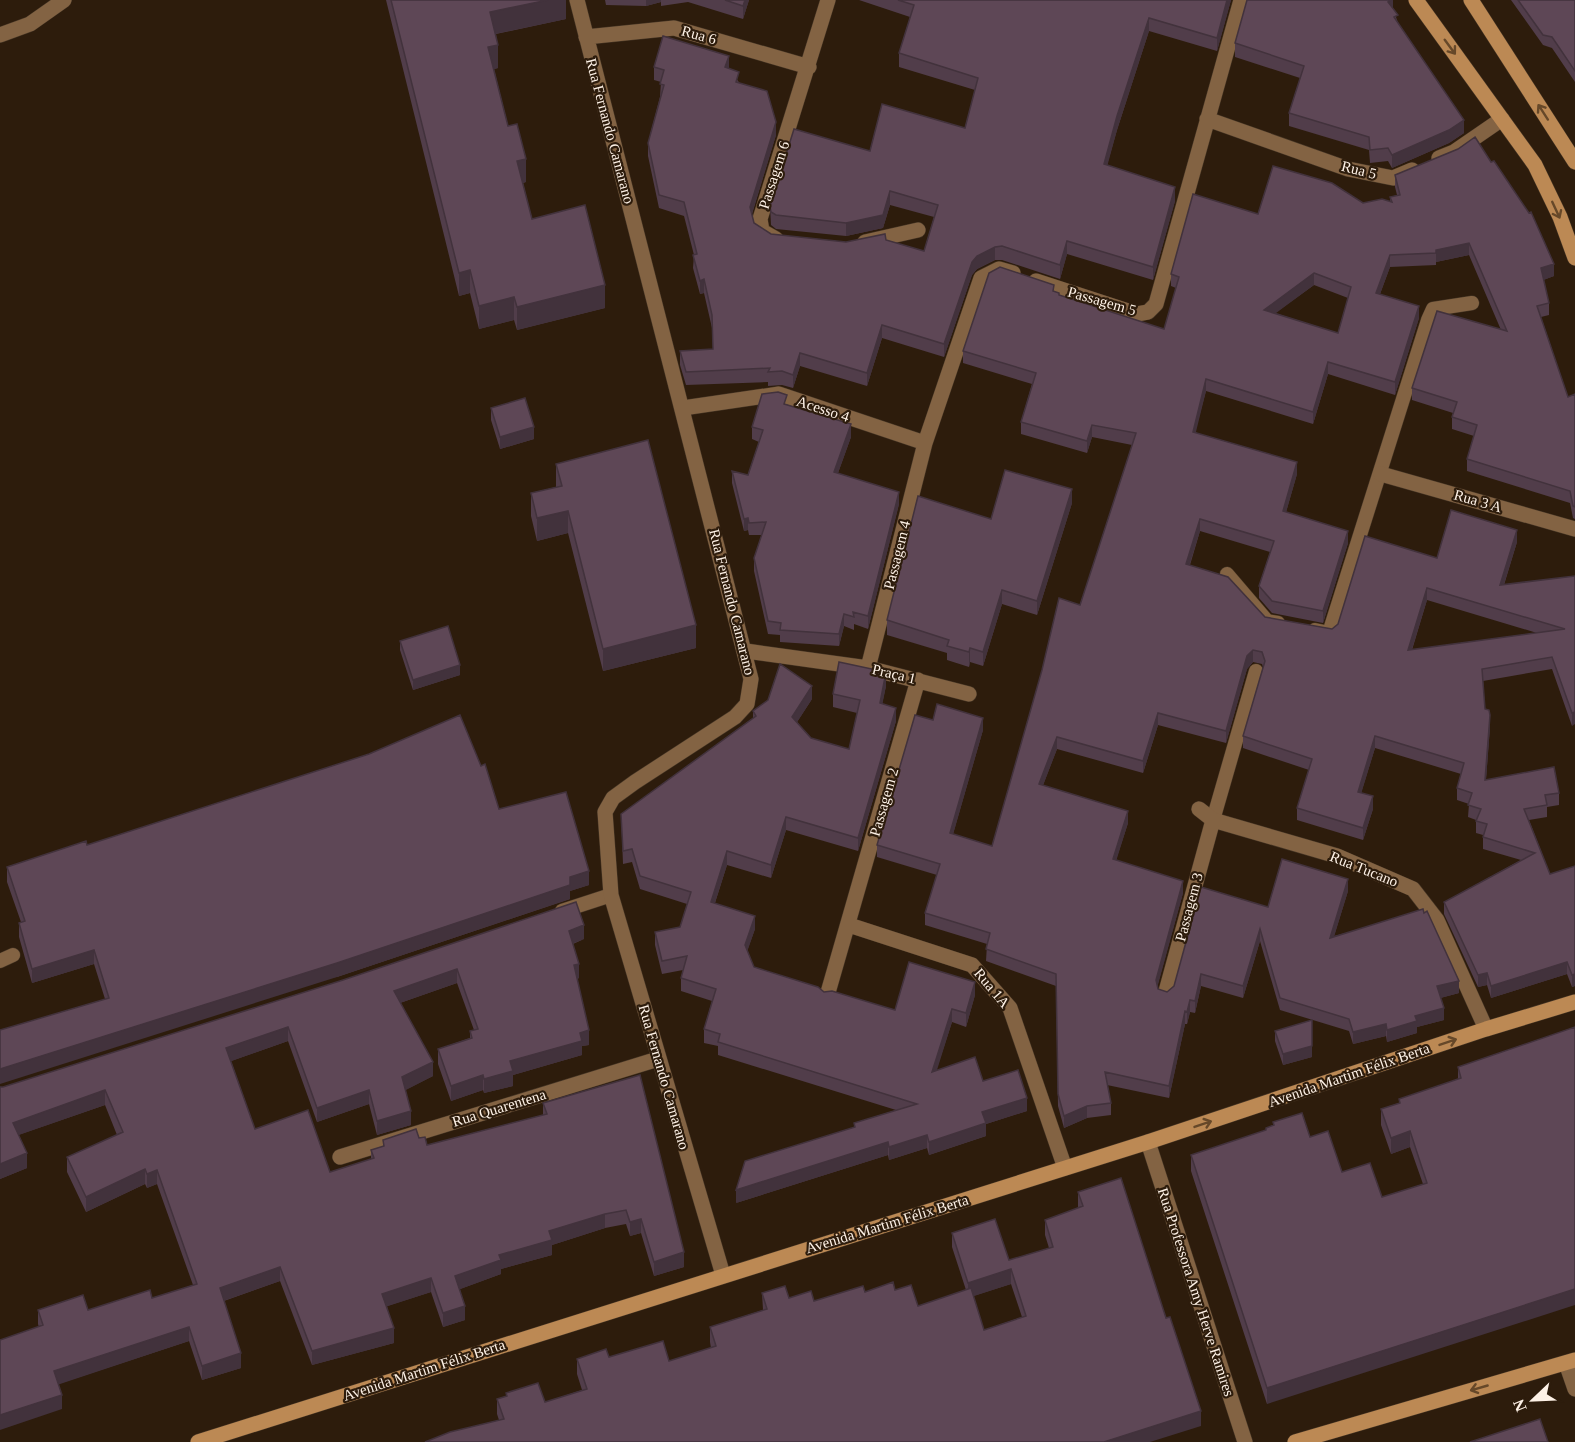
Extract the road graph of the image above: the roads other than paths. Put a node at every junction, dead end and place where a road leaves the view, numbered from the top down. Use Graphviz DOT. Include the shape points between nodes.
graph roads {
  1 [pos="64,0"];
  2 [pos="577,0"];
  3 [pos="828,0"];
  4 [pos="1242,0"];
  5 [pos="1416,0"];
  6 [pos="1471,0"];
  7 [pos="0,35"];
  8 [pos="586,37"];
  9 [pos="809,67"];
  10 [pos="1207,119"];
  11 [pos="1502,119"];
  12 [pos="1575,162"];
  13 [pos="918,230"];
  14 [pos="793,240"];
  15 [pos="847,246"];
  16 [pos="1575,258"];
  17 [pos="1472,303"];
  18 [pos="682,408"];
  19 [pos="926,443"];
  20 [pos="1381,474"];
  21 [pos="1575,529"];
  22 [pos="1227,574"];
  23 [pos="746,651"];
  24 [pos="868,668"];
  25 [pos="1256,671"];
  26 [pos="918,680"];
  27 [pos="969,694"];
  28 [pos="1199,810"];
  29 [pos="1213,820"];
  30 [pos="611,895"];
  31 [pos="549,916"];
  32 [pos="849,925"];
  33 [pos="1165,995"];
  34 [pos="827,996"];
  35 [pos="1575,1002"];
  36 [pos="1486,1029"];
  37 [pos="658,1059"];
  38 [pos="1148,1142"];
  39 [pos="340,1157"];
  40 [pos="1065,1168"];
  41 [pos="723,1275"];
  42 [pos="1570,1361"];
  43 [pos="1575,1389"];
  44 [pos="198,1442"];
  45 [pos="1245,1442"];
  46 [pos="1295,1442"];
  1 -- 7 [label="street" via="30,24"];
  2 -- 8 [label="street, Rua Fernando Camarano"];
  3 -- 9 [label="street, Passagem 6"];
  4 -- 10 [label="street, Passagem 5"];
  5 -- 11 [label="main road, one-way"];
  12 -- 6 [label="main road, one-way"];
  8 -- 9 [label="street, Rua 6" via="674,28"];
  8 -- 18 [label="street, Rua Fernando Camarano"];
  9 -- 14 [label="street, Passagem 6" via="760,219 762,231 772,238"];
  10 -- 11 [label="street, Rua 5" via="1348,169 1394,178 1454,152"];
  10 -- 19 [label="street, Passagem 5" via="1156,304 1148,312 1137,314 999,269 988,273 981,278"];
  11 -- 16 [label="main road, one-way" via="1535,165"];
  13 -- 15 [label="street"];
  17 -- 20 [label="lane" via="1433,309"];
  18 -- 19 [label="street, Acesso 4" via="779,394"];
  18 -- 23 [label="street, Rua Fernando Camarano"];
  19 -- 24 [label="street, Passagem 4"];
  20 -- 21 [label="street, Rua 3 A"];
  20 -- 22 [label="lane" via="1329,633 1267,621"];
  23 -- 24 [label="street, Praça 1"];
  23 -- 30 [label="street, Rua Fernando Camarano" via="751,679 747,704 735,717 613,798 605,812"];
  24 -- 26 [label="street, Praça 1"];
  25 -- 29 [label="lane"];
  26 -- 27 [label="street, Praça 1"];
  26 -- 32 [label="street, Passagem 2"];
  28 -- 29 [label="street, Rua Tucano"];
  29 -- 33 [label="street, Passagem 3"];
  29 -- 36 [label="street, Rua Tucano" via="1336,856 1413,889 1437,920"];
  30 -- 31 [label="lane"];
  30 -- 37 [label="street, Rua Fernando Camarano"];
  32 -- 34 [label="street, Passagem 2"];
  32 -- 40 [label="street, Rua 1A" via="972,965 1010,1008"];
  35 -- 36 [label="main road, Avenida Martim Félix Berta"];
  38 -- 36 [label="main road, Avenida Martim Félix Berta, one-way"];
  37 -- 39 [label="street, Rua Quarentena"];
  37 -- 41 [label="street, Rua Fernando Camarano"];
  38 -- 40 [label="main road, Avenida Martim Félix Berta"];
  38 -- 45 [label="street, Rua Professora Amy Herve Ramires"];
  40 -- 41 [label="main road, Avenida Martim Félix Berta"];
  41 -- 44 [label="main road, Avenida Martim Félix Berta"];
  42 -- 43 [label="street"];
  42 -- 46 [label="main road, one-way"];
}
